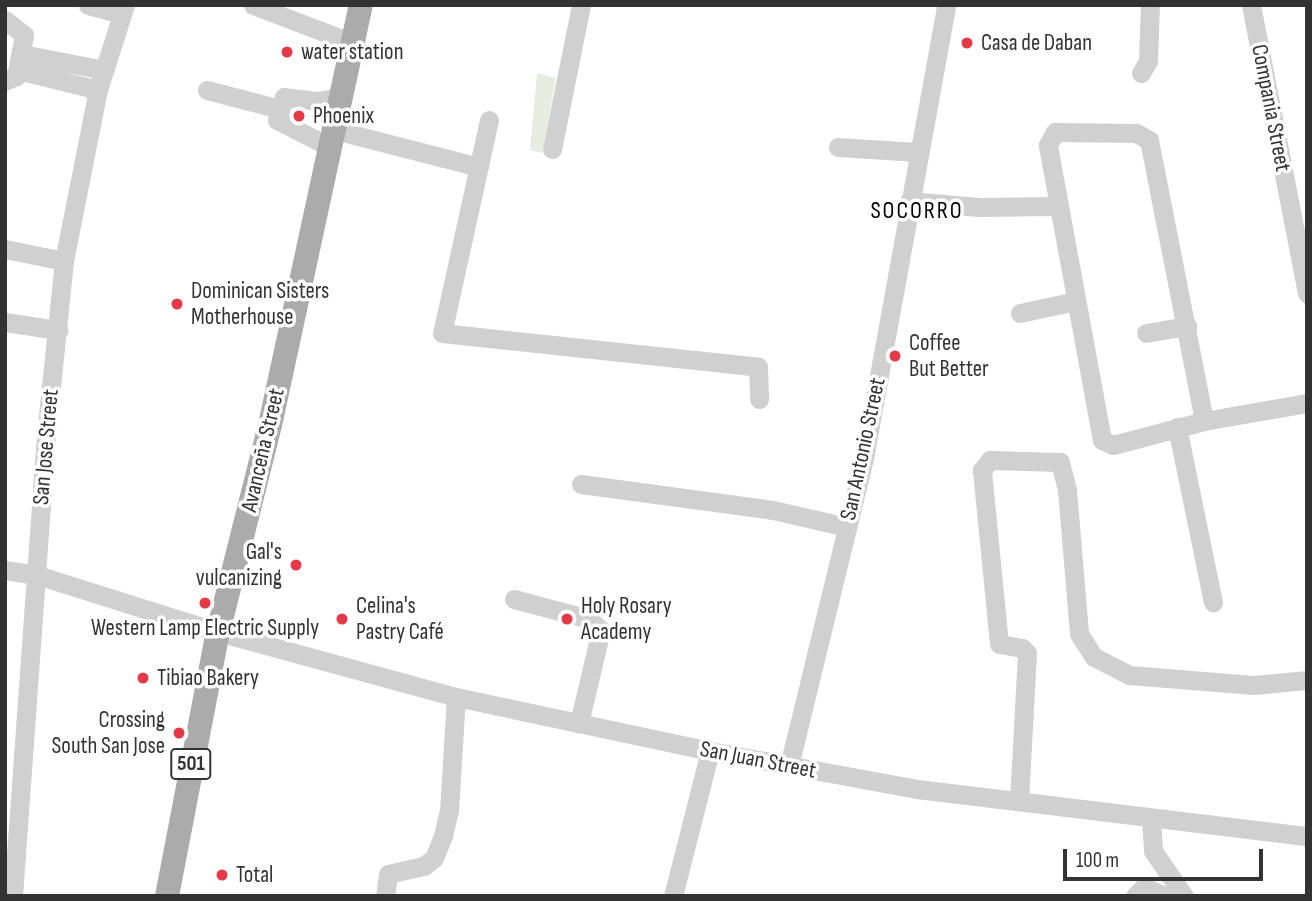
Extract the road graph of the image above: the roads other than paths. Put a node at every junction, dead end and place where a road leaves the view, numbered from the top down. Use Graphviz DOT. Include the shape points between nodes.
graph roads {
  1 [pos="88,5"];
  2 [pos="253,5"];
  3 [pos="361,5"];
  4 [pos="581,5"];
  5 [pos="946,5"];
  6 [pos="1150,5"];
  7 [pos="1251,5"];
  8 [pos="124,10"];
  9 [pos="5,20"];
  10 [pos="350,42"];
  11 [pos="15,68"];
  12 [pos="104,70"];
  13 [pos="1141,73"];
  14 [pos="98,90"];
  15 [pos="207,90"];
  16 [pos="338,98"];
  17 [pos="280,109"];
  18 [pos="489,120"];
  19 [pos="330,137"];
  20 [pos="838,147"];
  21 [pos="552,149"];
  22 [pos="917,152"];
  23 [pos="479,167"];
  24 [pos="909,201"];
  25 [pos="1059,206"];
  26 [pos="5,249"];
  27 [pos="64,261"];
  28 [pos="1307,294"];
  29 [pos="1076,301"];
  30 [pos="1020,313"];
  31 [pos="5,322"];
  32 [pos="1186,326"];
  33 [pos="58,330"];
  34 [pos="1146,333"];
  35 [pos="759,398"];
  36 [pos="1307,403"];
  37 [pos="1203,421"];
  38 [pos="1177,427"];
  39 [pos="581,484"];
  40 [pos="847,527"];
  41 [pos="5,570"];
  42 [pos="37,575"];
  43 [pos="514,599"];
  44 [pos="1213,602"];
  45 [pos="218,632"];
  46 [pos="1307,680"];
  47 [pos="456,697"];
  48 [pos="579,723"];
  49 [pos="13,747"];
  50 [pos="710,751"];
  51 [pos="789,766"];
  52 [pos="1018,801"];
  53 [pos="1151,820"];
  54 [pos="1307,835"];
  55 [pos="1174,895"];
  56 [pos="13,896"];
  57 [pos="167,896"];
  58 [pos="385,896"];
  59 [pos="673,896"];
  60 [pos="1135,896"];
  1 -- 8 [label="street"];
  2 -- 10 [label="street"];
  3 -- 10 [label="main road, Avanceña Street / 501"];
  4 -- 21 [label="street"];
  5 -- 22 [label="street, San Antonio Street"];
  6 -- 13 [label="street" via="1148,61"];
  7 -- 28 [label="street, Compania Street"];
  8 -- 12 [label="street, San Jose Street"];
  9 -- 11 [label="street" via="24,35"];
  10 -- 16 [label="main road, Avanceña Street / 501"];
  11 -- 12 [label="street"];
  11 -- 14 [label="street"];
  12 -- 14 [label="street, San Jose Street"];
  14 -- 27 [label="street, San Jose Street"];
  15 -- 17 [label="street"];
  16 -- 17 [label="street" via="318,101 288,96"];
  16 -- 19 [label="main road, Avanceña Street / 501"];
  17 -- 19 [label="street" via="279,123"];
  18 -- 23 [label="street"];
  19 -- 23 [label="street"];
  19 -- 45 [label="main road, Avanceña Street / 501" via="270,425"];
  20 -- 22 [label="street"];
  22 -- 24 [label="street, San Antonio Street"];
  23 -- 35 [label="street" via="442,333 758,367"];
  24 -- 25 [label="street" via="979,207"];
  24 -- 40 [label="street, San Antonio Street" via="864,458"];
  25 -- 29 [label="street"];
  25 -- 32 [label="street" via="1048,145 1055,132 1136,133 1149,140"];
  26 -- 27 [label="street"];
  27 -- 33 [label="street, San Jose Street"];
  29 -- 30 [label="street"];
  29 -- 38 [label="street" via="1102,440 1113,445"];
  31 -- 33 [label="street"];
  32 -- 34 [label="street"];
  32 -- 37 [label="street"];
  33 -- 42 [label="street, San Jose Street"];
  36 -- 37 [label="street"];
  37 -- 38 [label="street"];
  38 -- 44 [label="street"];
  39 -- 40 [label="street" via="747,505"];
  40 -- 51 [label="street, San Antonio Street"];
  41 -- 42 [label="street, San Juan Street"];
  42 -- 45 [label="street, San Juan Street"];
  42 -- 49 [label="street, San Jose Street"];
  43 -- 48 [label="street" via="589,619 601,630"];
  45 -- 47 [label="street, San Juan Street"];
  45 -- 57 [label="main road, Avanceña Street / 501"];
  46 -- 52 [label="street" via="1254,685 1206,682 1122,674 1104,664 1083,645 1079,634 1068,491 1060,462 990,460 982,470 999,644 1027,653"];
  47 -- 48 [label="street, San Juan Street"];
  47 -- 58 [label="street" via="450,801 443,836 434,859 424,866 388,873"];
  48 -- 50 [label="street, San Juan Street"];
  49 -- 56 [label="street, San Jose Street"];
  50 -- 51 [label="street, San Juan Street"];
  50 -- 59 [label="street"];
  51 -- 52 [label="street, San Juan Street"];
  52 -- 53 [label="street, San Juan Street"];
  53 -- 54 [label="street, San Juan Street"];
  53 -- 55 [label="street" via="1153,850"];
  55 -- 60 [label="street" via="1144,887"];
}
